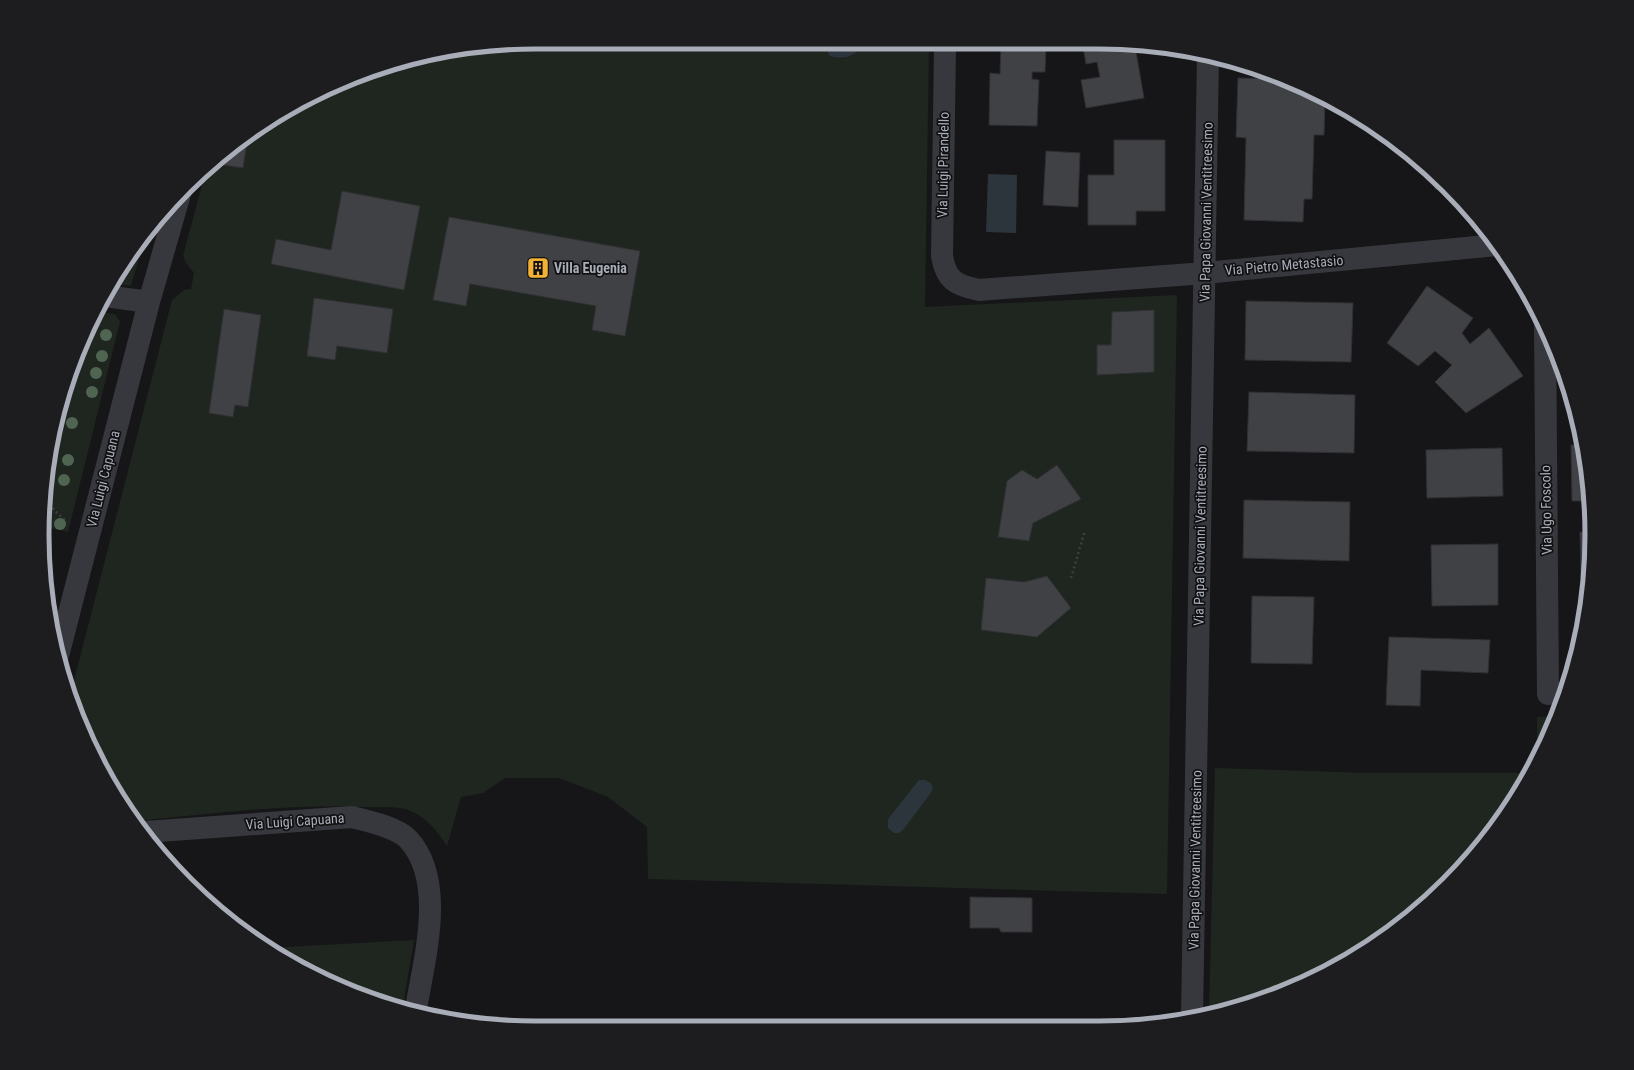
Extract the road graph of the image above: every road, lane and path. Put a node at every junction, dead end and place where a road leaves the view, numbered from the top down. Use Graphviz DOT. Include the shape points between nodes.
graph roads {
  1 [pos="945,49"];
  2 [pos="1208,62"];
  3 [pos="176,208"];
  4 [pos="1490,246"];
  5 [pos="1205,273"];
  6 [pos="953,281"];
  7 [pos="111,297"];
  8 [pos="149,302"];
  9 [pos="1545,343"];
  10 [pos="50,503"];
  11 [pos="70,525"];
  12 [pos="1085,530"];
  13 [pos="1071,578"];
  14 [pos="61,643"];
  15 [pos="1548,694"];
  16 [pos="150,832"];
  17 [pos="417,1006"];
  18 [pos="1192,1012"];
  1 -- 6 [label="street, Via Luigi Pirandello" via="942,256 945,269"];
  2 -- 5 [label="street, Via Papa Giovanni Ventitreesimo"];
  3 -- 8 [label="street, Via Luigi Capuana"];
  4 -- 5 [label="street, Via Pietro Metastasio"];
  5 -- 6 [label="street, Via Pietro Metastasio" via="978,290"];
  5 -- 18 [label="street, Via Papa Giovanni Ventitreesimo"];
  7 -- 8 [label="street"];
  8 -- 14 [label="street, Via Luigi Capuana"];
  9 -- 15 [label="street, Via Ugo Foscolo"];
  10 -- 11 [label="path"];
  12 -- 13 [label="path"];
  16 -- 17 [label="street, Via Luigi Capuana" via="352,817 376,823 407,838 425,870 430,891 431,918"];
}
